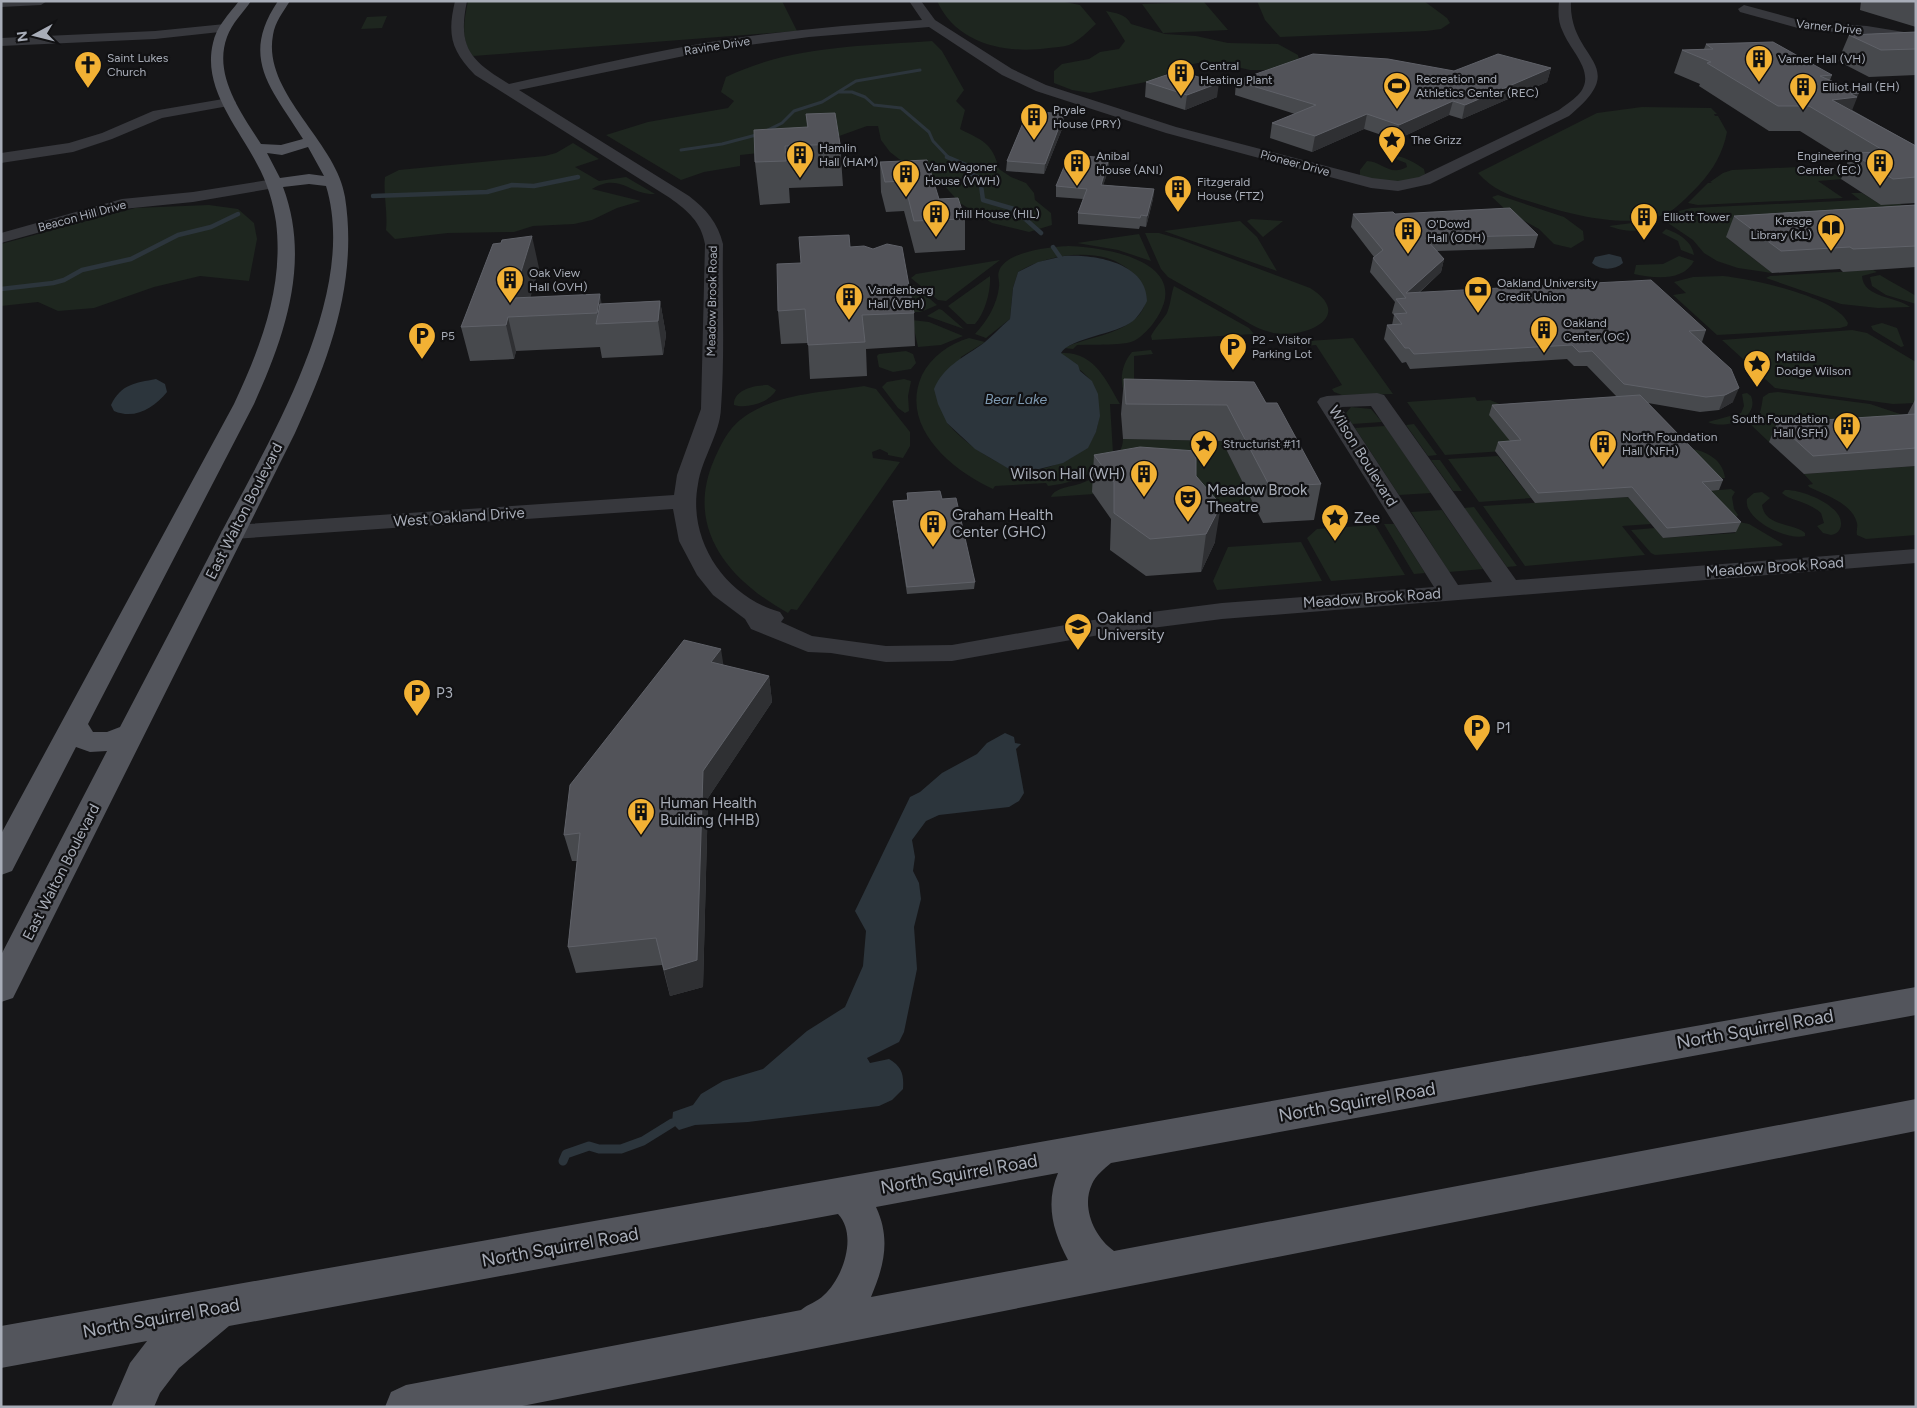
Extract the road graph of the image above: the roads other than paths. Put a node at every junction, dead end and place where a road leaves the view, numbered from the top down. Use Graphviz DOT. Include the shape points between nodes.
graph roads {
  1 [pos="41,1"];
  2 [pos="245,1"];
  3 [pos="284,1"];
  4 [pos="461,1"];
  5 [pos="915,1"];
  6 [pos="1565,1"];
  7 [pos="1,3"];
  8 [pos="1744,9"];
  9 [pos="931,23"];
  10 [pos="224,32"];
  11 [pos="1916,38"];
  12 [pos="1,42"];
  13 [pos="506,89"];
  14 [pos="231,105"];
  15 [pos="128,128"];
  16 [pos="312,141"];
  17 [pos="256,148"];
  18 [pos="1,158"];
  19 [pos="1,169"];
  20 [pos="334,182"];
  21 [pos="277,192"];
  22 [pos="1,238"];
  23 [pos="684,501"];
  24 [pos="233,532"];
  25 [pos="1916,556"];
  26 [pos="1509,588"];
  27 [pos="1450,592"];
  28 [pos="75,726"];
  29 [pos="132,733"];
  30 [pos="1,863"];
  31 [pos="1,988"];
  32 [pos="1916,1001"];
  33 [pos="1916,1114"];
  34 [pos="1102,1148"];
  35 [pos="844,1195"];
  36 [pos="1109,1272"];
  37 [pos="222,1308"];
  38 [pos="811,1327"];
  39 [pos="1,1347"];
  40 [pos="132,1407"];
  41 [pos="406,1407"];
  1 -- 7 [label="street"];
  2 -- 10 [label="main road"];
  3 -- 16 [label="main road, East Walton Boulevard" via="265,40 269,70"];
  4 -- 13 [label="street, Meadow Brook Road" via="456,28 458,45 475,67"];
  5 -- 9 [label="street, Pioneer Drive"];
  6 -- 9 [label="street, Pioneer Drive" via="1562,14 1566,28 1591,70 1592,83 1585,98 1564,113 1424,181 1398,186 1337,175 1171,130 1062,96 1007,72"];
  8 -- 11 [label="street, Varner Drive" via="1805,26 1867,30"];
  9 -- 13 [label="street, Ravine Drive" via="708,46"];
  10 -- 12 [label="street"];
  10 -- 14 [label="main road" via="218,46 218,70"];
  13 -- 23 [label="street, Meadow Brook Road" via="690,204 703,216 712,232 711,409 704,438 690,470"];
  14 -- 15 [label="street" via="178,114"];
  14 -- 17 [label="main road"];
  15 -- 18 [label="street" via="73,147"];
  15 -- 19 [label="street" via="140,134 138,140 70,158"];
  16 -- 17 [label="main road" via="282,150"];
  16 -- 20 [label="main road, East Walton Boulevard"];
  17 -- 21 [label="main road"];
  20 -- 21 [label="main road" via="309,179"];
  20 -- 24 [label="main road, East Walton Boulevard" via="340,213 341,262 327,335 301,399"];
  21 -- 22 [label="street, Beacon Hill Drive" via="122,204"];
  21 -- 28 [label="main road" via="286,235 286,270 276,325 258,374"];
  23 -- 24 [label="street, West Oakland Drive"];
  23 -- 27 [label="street, Meadow Brook Road" via="687,531 697,555 722,588 754,613 760,623 808,644 886,654 952,653 1189,614"];
  24 -- 29 [label="main road, East Walton Boulevard"];
  25 -- 26 [label="street, Meadow Brook Road"];
  26 -- 27 [label="street, Meadow Brook Road"];
  26 -- 27 [label="street, Wilson Boulevard" via="1377,399 1327,402"];
  28 -- 29 [label="main road" via="79,738 94,742"];
  28 -- 30 [label="main road"];
  29 -- 31 [label="main road, East Walton Boulevard"];
  32 -- 34 [label="main road, North Squirrel Road"];
  33 -- 36 [label="main road"];
  34 -- 35 [label="main road, North Squirrel Road"];
  34 -- 36 [label="main road" via="1080,1169 1073,1181 1069,1201 1072,1224 1079,1241 1091,1258"];
  35 -- 37 [label="main road, North Squirrel Road"];
  35 -- 38 [label="main road" via="858,1208 864,1225 863,1266 854,1289 839,1309"];
  36 -- 38 [label="main road"];
  37 -- 39 [label="main road, North Squirrel Road"];
  37 -- 40 [label="main road" via="165,1351 146,1376"];
  38 -- 41 [label="main road"];
}
